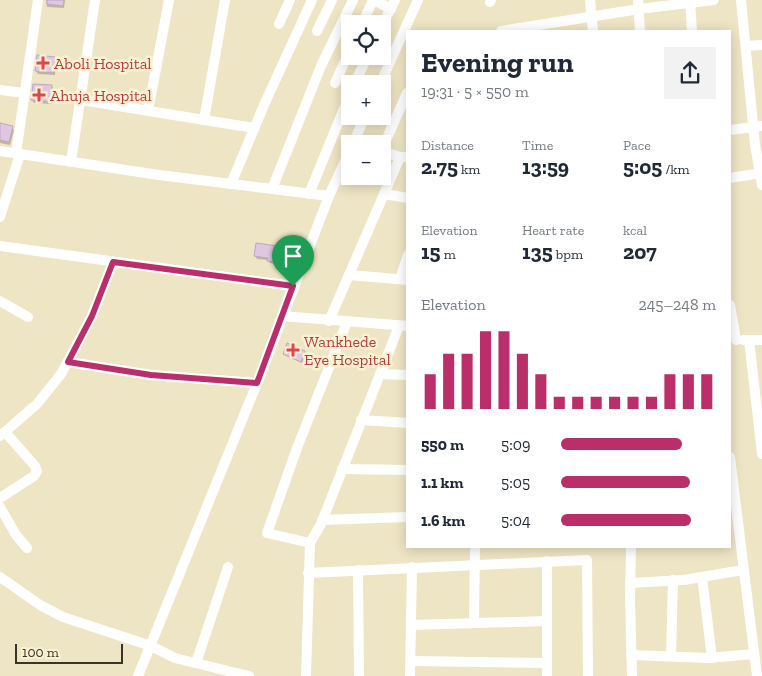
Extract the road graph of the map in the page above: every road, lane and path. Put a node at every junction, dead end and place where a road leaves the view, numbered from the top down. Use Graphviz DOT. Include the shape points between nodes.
graph roads {
  1 [pos="38,0"];
  2 [pos="95,0"];
  3 [pos="169,0"];
  4 [pos="226,0"];
  5 [pos="290,0"];
  6 [pos="312,0"];
  7 [pos="332,0"];
  8 [pos="353,0"];
  9 [pos="373,0"];
  10 [pos="418,0"];
  11 [pos="590,0"];
  12 [pos="714,0"];
  13 [pos="742,0"];
  14 [pos="690,1"];
  15 [pos="393,4"];
  16 [pos="638,4"];
  17 [pos="366,15"];
  18 [pos="592,17"];
  19 [pos="279,24"];
  20 [pos="550,28"];
  21 [pos="407,30"];
  22 [pos="521,30"];
  23 [pos="592,30"];
  24 [pos="640,30"];
  25 [pos="692,30"];
  26 [pos="317,31"];
  27 [pos="404,39"];
  28 [pos="762,44"];
  29 [pos="746,46"];
  30 [pos="343,65"];
  31 [pos="385,75"];
  32 [pos="335,82"];
  33 [pos="0,90"];
  34 [pos="25,93"];
  35 [pos="406,95"];
  36 [pos="81,100"];
  37 [pos="148,111"];
  38 [pos="341,116"];
  39 [pos="204,120"];
  40 [pos="758,126"];
  41 [pos="254,128"];
  42 [pos="731,130"];
  43 [pos="389,135"];
  44 [pos="0,151"];
  45 [pos="391,153"];
  46 [pos="18,154"];
  47 [pos="404,157"];
  48 [pos="71,162"];
  49 [pos="341,172"];
  50 [pos="761,173"];
  51 [pos="731,178"];
  52 [pos="231,184"];
  53 [pos="762,185"];
  54 [pos="272,189"];
  55 [pos="309,194"];
  56 [pos="384,194"];
  57 [pos="329,196"];
  58 [pos="406,198"];
  59 [pos="0,217"];
  60 [pos="0,246"];
  61 [pos="113,262"];
  62 [pos="406,268"];
  63 [pos="349,275"];
  64 [pos="404,280"];
  65 [pos="293,286"];
  66 [pos="0,301"];
  67 [pos="282,316"];
  68 [pos="28,317"];
  69 [pos="731,317"];
  70 [pos="329,321"];
  71 [pos="347,322"];
  72 [pos="403,326"];
  73 [pos="733,340"];
  74 [pos="749,340"];
  75 [pos="762,340"];
  76 [pos="68,362"];
  77 [pos="380,374"];
  78 [pos="406,375"];
  79 [pos="257,383"];
  80 [pos="758,392"];
  81 [pos="361,420"];
  82 [pos="406,423"];
  83 [pos="2,434"];
  84 [pos="762,454"];
  85 [pos="342,469"];
  86 [pos="406,470"];
  87 [pos="731,473"];
  88 [pos="732,489"];
  89 [pos="0,498"];
  90 [pos="0,507"];
  91 [pos="406,516"];
  92 [pos="322,520"];
  93 [pos="734,531"];
  94 [pos="310,543"];
  95 [pos="27,548"];
  96 [pos="475,548"];
  97 [pos="631,548"];
  98 [pos="547,561"];
  99 [pos="474,564"];
  100 [pos="228,567"];
  101 [pos="412,567"];
  102 [pos="358,570"];
  103 [pos="743,570"];
  104 [pos="308,573"];
  105 [pos="702,576"];
  106 [pos="0,578"];
  107 [pos="673,580"];
  108 [pos="630,583"];
  109 [pos="547,621"];
  110 [pos="474,624"];
  111 [pos="411,625"];
  112 [pos="151,646"];
  113 [pos="754,654"];
  114 [pos="631,655"];
  115 [pos="671,656"];
  116 [pos="712,658"];
  117 [pos="410,660"];
  118 [pos="196,663"];
  119 [pos="547,663"];
  120 [pos="138,676"];
  121 [pos="249,676"];
  122 [pos="306,676"];
  123 [pos="359,676"];
  124 [pos="410,676"];
  125 [pos="547,676"];
  126 [pos="588,676"];
  127 [pos="632,676"];
  128 [pos="757,676"];
  1 -- 34 [label="street"];
  2 -- 36 [label="street"];
  3 -- 37 [label="street"];
  4 -- 39 [label="street"];
  5 -- 19 [label="street"];
  6 -- 41 [label="street"];
  7 -- 26 [label="street"];
  8 -- 54 [label="street" via="320,66"];
  9 -- 15 [label="street"];
  9 -- 17 [label="street"];
  10 -- 21 [label="street"];
  11 -- 18 [label="street"];
  12 -- 14 [label="street"];
  13 -- 29 [label="street"];
  14 -- 16 [label="street"];
  14 -- 25 [label="street"];
  16 -- 18 [label="street"];
  16 -- 24 [label="street"];
  18 -- 20 [label="street"];
  18 -- 23 [label="street"];
  20 -- 22 [label="street"];
  27 -- 31 [label="street"];
  28 -- 29 [label="street"];
  29 -- 40 [label="street"];
  30 -- 32 [label="street"];
  33 -- 34 [label="street"];
  34 -- 46 [label="street"];
  35 -- 43 [label="street"];
  36 -- 37 [label="street"];
  36 -- 48 [label="street"];
  37 -- 39 [label="street"];
  38 -- 55 [label="street"];
  39 -- 41 [label="street"];
  40 -- 42 [label="street"];
  40 -- 50 [label="street"];
  41 -- 52 [label="street"];
  44 -- 46 [label="street"];
  45 -- 47 [label="street"];
  46 -- 48 [label="street"];
  46 -- 59 [label="street"];
  47 -- 56 [label="street"];
  48 -- 52 [label="street"];
  49 -- 57 [label="street"];
  50 -- 51 [label="street"];
  50 -- 53 [label="street"];
  52 -- 54 [label="street"];
  54 -- 55 [label="street"];
  55 -- 57 [label="street"];
  56 -- 58 [label="street"];
  56 -- 63 [label="street"];
  57 -- 65 [label="street"];
  60 -- 61 [label="street"];
  61 -- 65 [label="street"];
  61 -- 76 [label="street" via="92,316"];
  62 -- 64 [label="street"];
  63 -- 64 [label="street"];
  63 -- 70 [label="street"];
  65 -- 67 [label="street"];
  66 -- 68 [label="street"];
  67 -- 70 [label="street"];
  67 -- 79 [label="street"];
  69 -- 73 [label="street"];
  70 -- 71 [label="street"];
  71 -- 72 [label="street"];
  71 -- 94 [label="street" via="267,533"];
  72 -- 77 [label="street"];
  73 -- 74 [label="street"];
  74 -- 75 [label="street"];
  74 -- 80 [label="street"];
  76 -- 79 [label="street" via="151,375"];
  76 -- 83 [label="street" via="37,404"];
  77 -- 78 [label="street"];
  77 -- 81 [label="street"];
  79 -- 112 [label="street"];
  80 -- 84 [label="street"];
  81 -- 82 [label="street"];
  81 -- 85 [label="street"];
  83 -- 89 [label="street" via="37,471"];
  85 -- 86 [label="street"];
  85 -- 92 [label="street"];
  87 -- 88 [label="street"];
  88 -- 93 [label="street"];
  90 -- 95 [label="street"];
  91 -- 92 [label="street"];
  92 -- 94 [label="street"];
  93 -- 103 [label="street"];
  94 -- 104 [label="street"];
  96 -- 99 [label="street"];
  97 -- 108 [label="street"];
  98 -- 99 [label="street"];
  98 -- 109 [label="street"];
  98 -- 126 [label="street" via="587,560"];
  99 -- 101 [label="street"];
  99 -- 110 [label="street"];
  100 -- 118 [label="street"];
  101 -- 102 [label="street"];
  101 -- 111 [label="street"];
  102 -- 104 [label="street"];
  102 -- 123 [label="street"];
  103 -- 105 [label="street"];
  103 -- 113 [label="street"];
  104 -- 122 [label="street"];
  105 -- 107 [label="street"];
  105 -- 116 [label="street"];
  106 -- 112 [label="street" via="63,616"];
  107 -- 108 [label="street"];
  107 -- 115 [label="street"];
  108 -- 114 [label="street"];
  109 -- 110 [label="street"];
  109 -- 119 [label="street"];
  110 -- 111 [label="street"];
  111 -- 117 [label="street"];
  112 -- 118 [label="street" via="175,658"];
  112 -- 120 [label="street"];
  113 -- 116 [label="street"];
  113 -- 128 [label="street"];
  114 -- 115 [label="street"];
  114 -- 127 [label="street"];
  115 -- 116 [label="street"];
  117 -- 119 [label="street"];
  117 -- 124 [label="street"];
  118 -- 121 [label="street"];
  119 -- 125 [label="street"];
}
